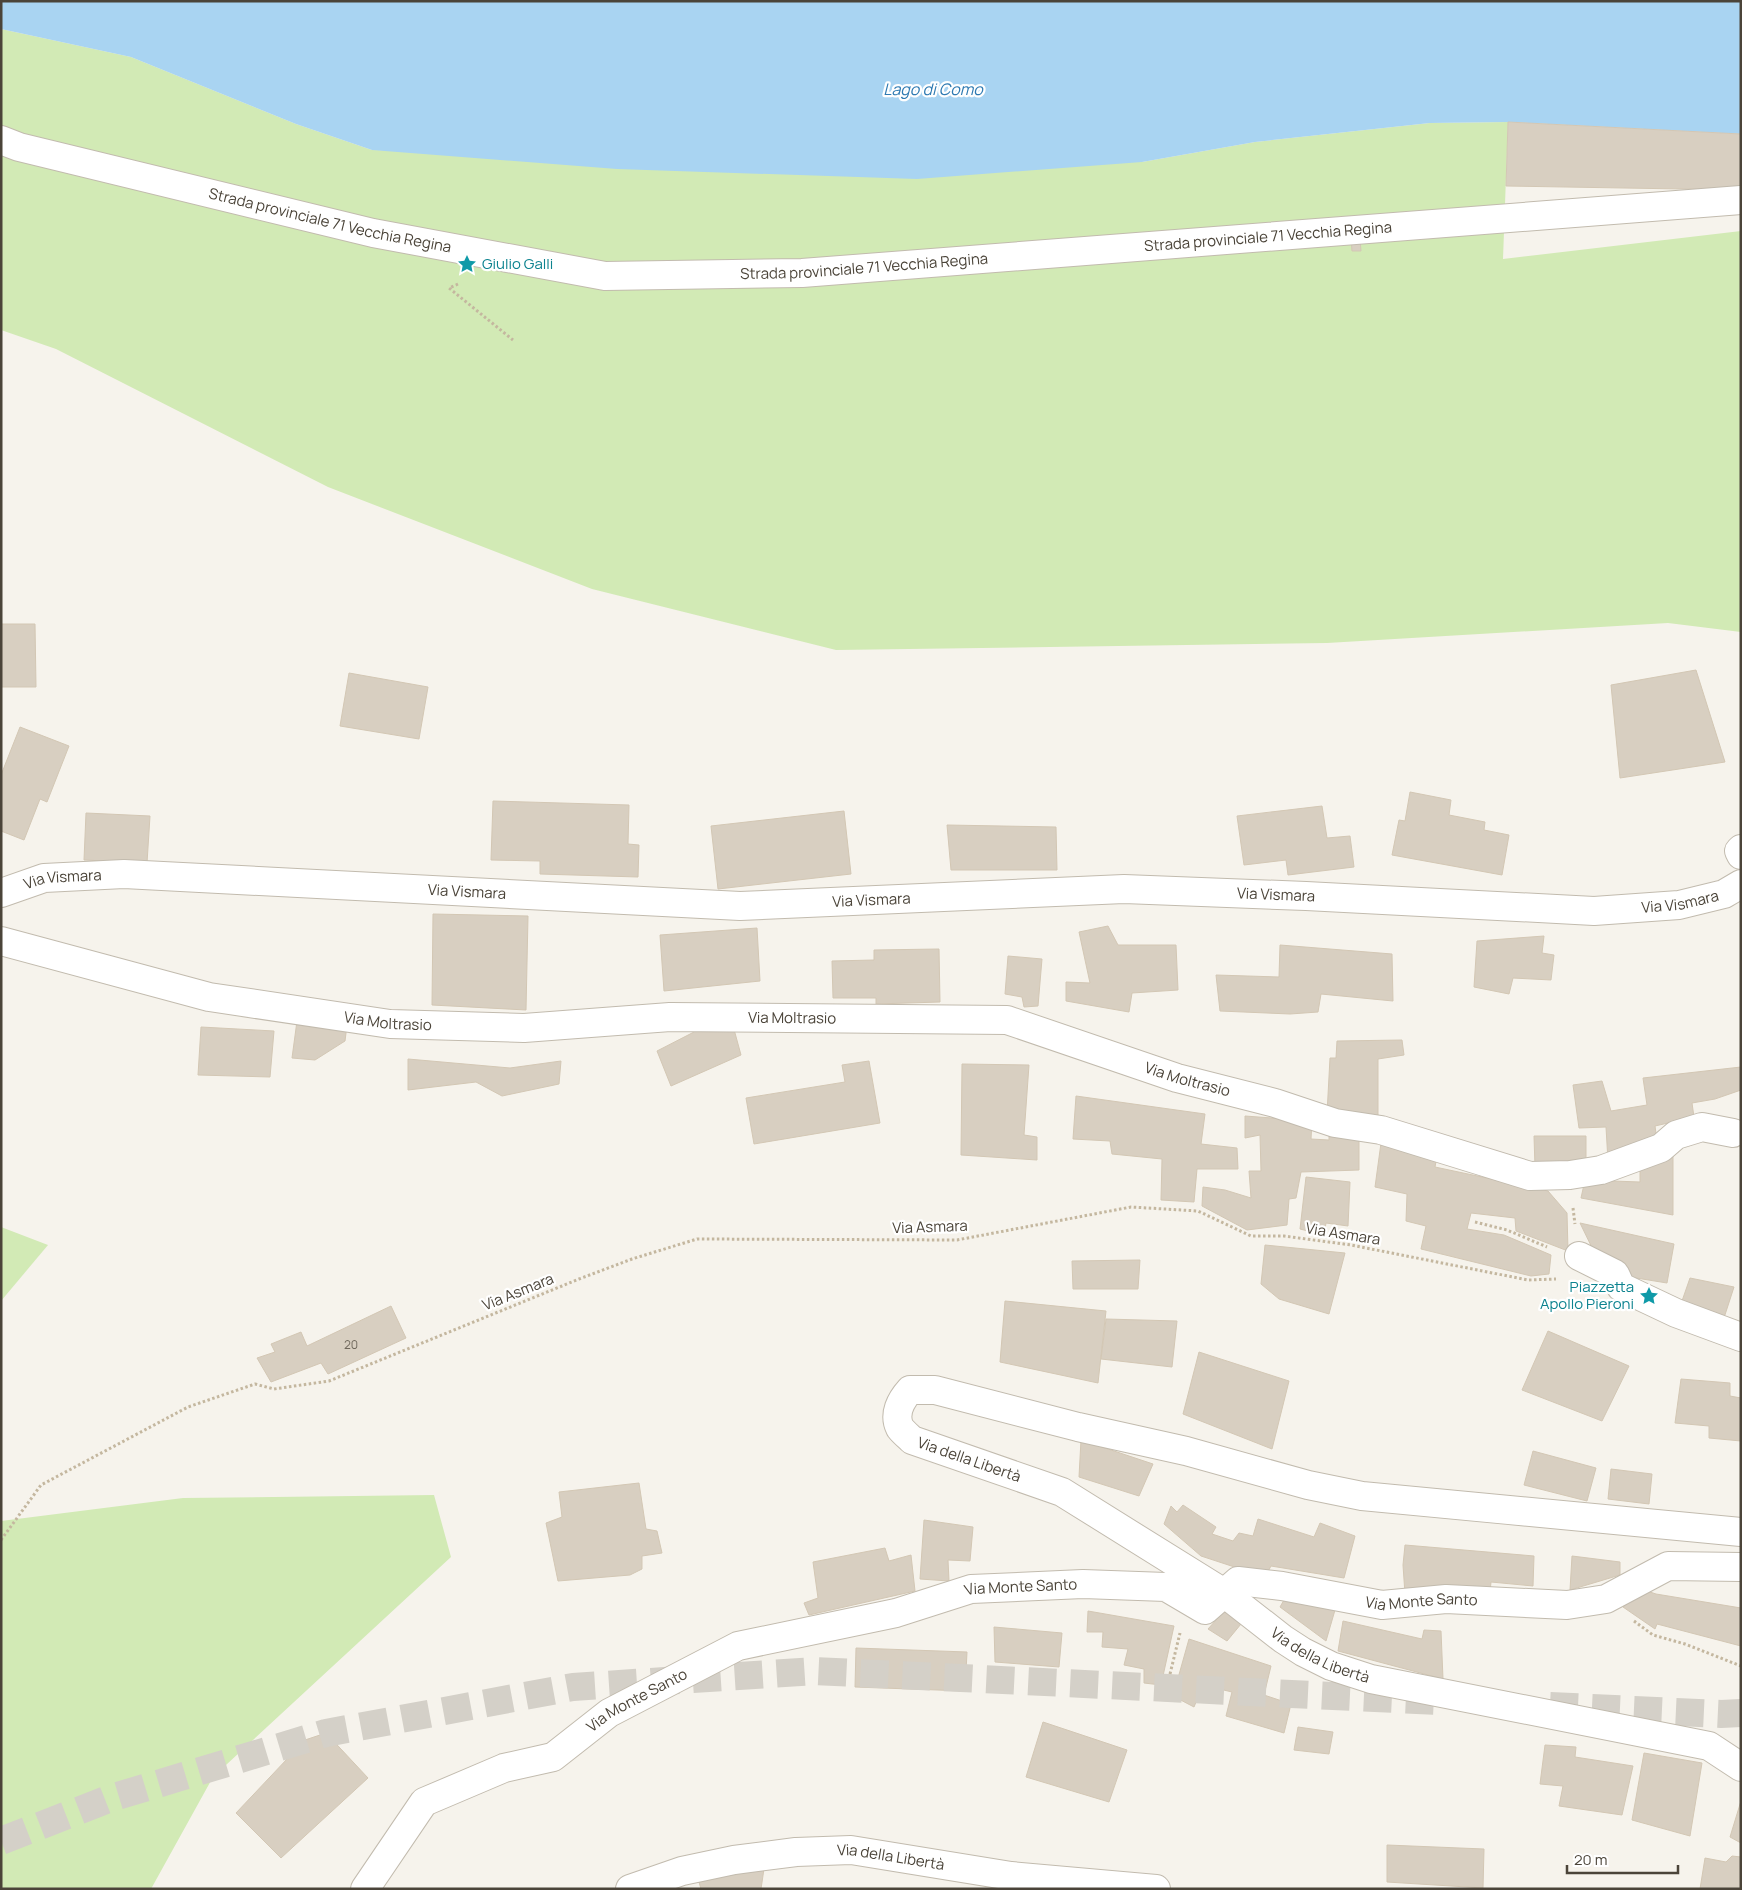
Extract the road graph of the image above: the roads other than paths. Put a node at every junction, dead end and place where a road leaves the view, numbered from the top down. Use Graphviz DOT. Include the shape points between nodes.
graph roads {
  1 [pos="1,140"];
  2 [pos="1741,200"];
  3 [pos="1741,849"];
  4 [pos="1741,855"];
  5 [pos="1741,884"];
  6 [pos="1,893"];
  7 [pos="1,941"];
  8 [pos="1738,1139"];
  9 [pos="1579,1256"];
  10 [pos="1741,1337"];
  11 [pos="1741,1532"];
  12 [pos="1741,1567"];
  13 [pos="1224,1594"];
  14 [pos="1741,1767"];
  15 [pos="365,1889"];
  16 [pos="630,1889"];
  17 [pos="1156,1889"];
  1 -- 2 [label="street, Strada provinciale 71 Vecchia Regina" via="373,233 605,276 802,273"];
  3 -- 4 [label="street"];
  5 -- 6 [label="street, Via Vismara" via="1724,894 1679,905 1594,911 1124,889 740,906 124,874 44,878"];
  7 -- 8 [label="street, Via Moltrasio" via="208,997 390,1024 524,1028 670,1017 1007,1020 1177,1078 1275,1103 1335,1123 1381,1130 1530,1176 1602,1170 1661,1148 1676,1134 1702,1127"];
  9 -- 10 [label="street" via="1615,1274 1621,1287 1676,1313"];
  11 -- 13 [label="street, Via della Libertà" via="1362,1496 936,1390 910,1390 900,1401 900,1428 912,1440 1062,1492"];
  12 -- 13 [label="street, Via Monte Santo" via="1668,1566 1606,1599 1567,1605 1446,1599 1382,1604 1238,1581"];
  13 -- 14 [label="street, Via della Libertà" via="1283,1639 1331,1666 1371,1679 1709,1746"];
  13 -- 15 [label="street, Via Monte Santo" via="1205,1610 1166,1587 1083,1584 971,1589 896,1613 738,1646 609,1713 553,1757 504,1768 424,1802"];
  16 -- 17 [label="street, Via della Libertà" via="682,1871 734,1860 796,1852 851,1850 1011,1876"];
}
